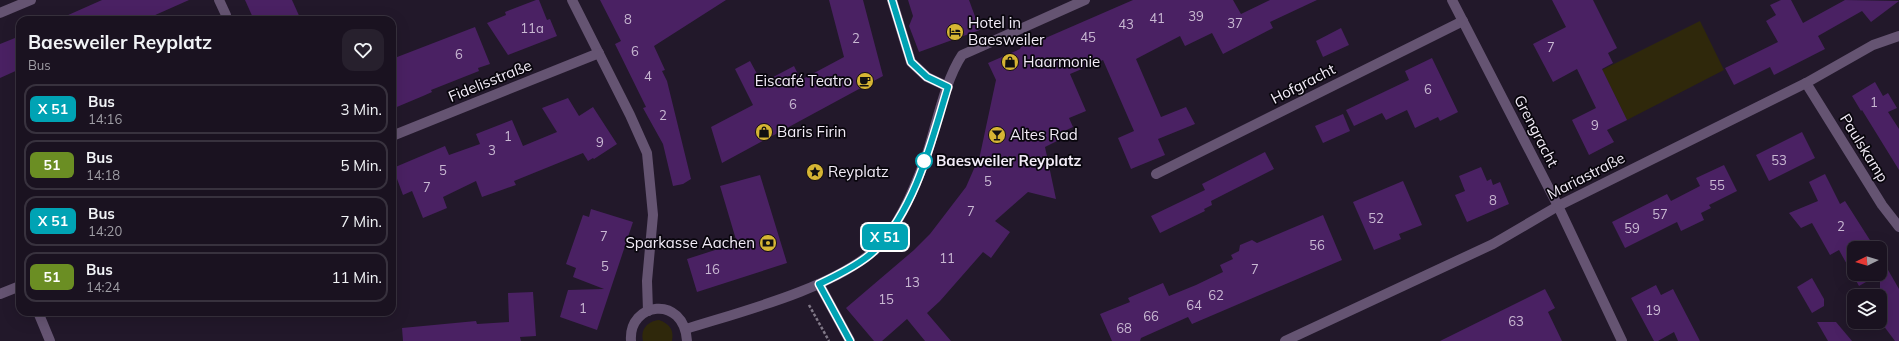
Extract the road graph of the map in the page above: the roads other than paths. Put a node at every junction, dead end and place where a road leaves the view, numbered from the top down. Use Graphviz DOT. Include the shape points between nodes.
graph roads {
  1 [pos="31,0"];
  2 [pos="219,0"];
  3 [pos="572,0"];
  4 [pos="892,0"];
  5 [pos="1085,0"];
  6 [pos="1452,0"];
  7 [pos="0,13"];
  8 [pos="226,15"];
  9 [pos="1463,21"];
  10 [pos="1899,36"];
  11 [pos="599,53"];
  12 [pos="1806,83"];
  13 [pos="948,87"];
  14 [pos="396,134"];
  15 [pos="1156,174"];
  16 [pos="1558,206"];
  17 [pos="1899,227"];
  18 [pos="819,284"];
  19 [pos="16,288"];
  20 [pos="0,294"];
  21 [pos="648,311"];
  22 [pos="40,316"];
  23 [pos="686,329"];
  24 [pos="50,341"];
  25 [pos="631,341"];
  26 [pos="687,341"];
  27 [pos="850,341"];
  28 [pos="1285,341"];
  29 [pos="1622,341"];
  1 -- 7 [label="street"];
  2 -- 8 [label="street"];
  3 -- 11 [label="street"];
  4 -- 13 [label="street" via="911,62 927,77"];
  5 -- 13 [label="street" via="962,55 953,69"];
  6 -- 9 [label="street, Grengracht"];
  9 -- 15 [label="street, Hofgracht"];
  9 -- 16 [label="street, Grengracht"];
  10 -- 12 [label="street, Mariastraße" via="1873,46"];
  11 -- 14 [label="street, Fidelisstraße"];
  11 -- 21 [label="street" via="647,153 653,214 647,281"];
  12 -- 16 [label="street, Mariastraße"];
  12 -- 17 [label="street, Paulskamp" via="1882,205"];
  13 -- 18 [label="street" via="925,160 907,204 895,224 876,250"];
  16 -- 28 [label="street, Mariastraße" via="1493,244"];
  16 -- 29 [label="street, Grengracht"];
  18 -- 23 [label="street"];
  18 -- 27 [label="street"];
  19 -- 20 [label="street"];
  21 -- 23 [label="street" via="663,309 673,313"];
  21 -- 25 [label="street" via="641,315 632,328"];
  22 -- 24 [label="street"];
  23 -- 26 [label="street"];
}
